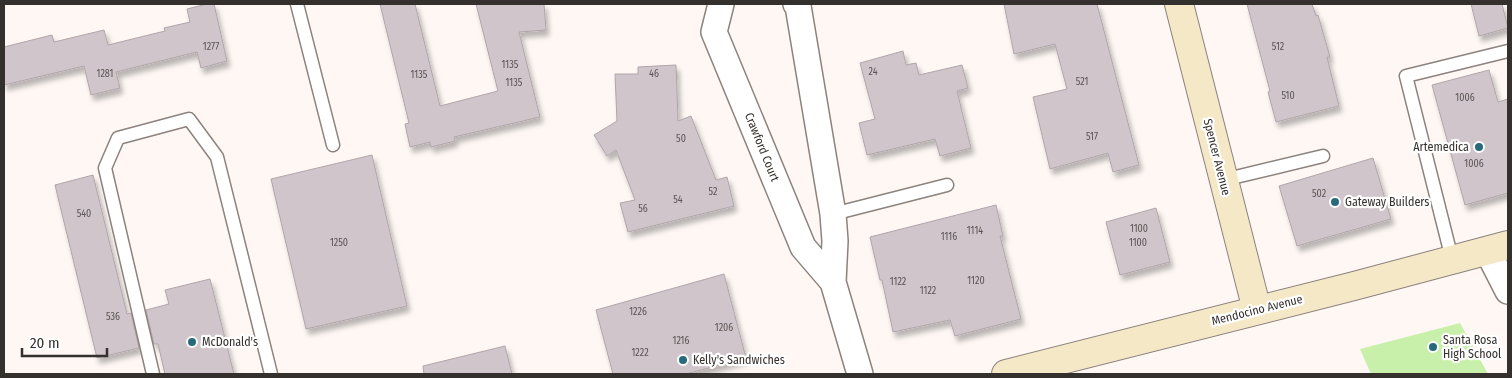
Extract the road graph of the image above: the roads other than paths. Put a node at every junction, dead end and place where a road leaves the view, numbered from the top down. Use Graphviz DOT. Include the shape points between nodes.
graph roads {
  1 [pos="297,4"];
  2 [pos="721,4"];
  3 [pos="796,4"];
  4 [pos="1179,4"];
  5 [pos="1508,51"];
  6 [pos="332,145"];
  7 [pos="1323,156"];
  8 [pos="1223,180"];
  9 [pos="947,186"];
  10 [pos="833,214"];
  11 [pos="1498,248"];
  12 [pos="1452,259"];
  13 [pos="833,282"];
  14 [pos="1508,291"];
  15 [pos="1257,310"];
  16 [pos="153,374"];
  17 [pos="271,374"];
  18 [pos="860,374"];
  19 [pos="1009,374"];
  1 -- 6 [label="lane"];
  2 -- 13 [label="street, Crawford Court" via="714,32 803,247"];
  3 -- 10 [label="street, Crawford Court"];
  4 -- 8 [label="main road, Spencer Avenue"];
  5 -- 12 [label="lane" via="1406,76"];
  7 -- 8 [label="lane"];
  8 -- 15 [label="main road, Spencer Avenue"];
  9 -- 10 [label="lane"];
  10 -- 13 [label="street, Crawford Court"];
  11 -- 12 [label="main road, Mendocino Avenue"];
  11 -- 14 [label="street"];
  12 -- 15 [label="main road, Mendocino Avenue"];
  13 -- 18 [label="street, Crawford Court"];
  15 -- 19 [label="main road, Mendocino Avenue"];
  16 -- 17 [label="lane" via="105,168 118,138 189,119 218,157"];
}
